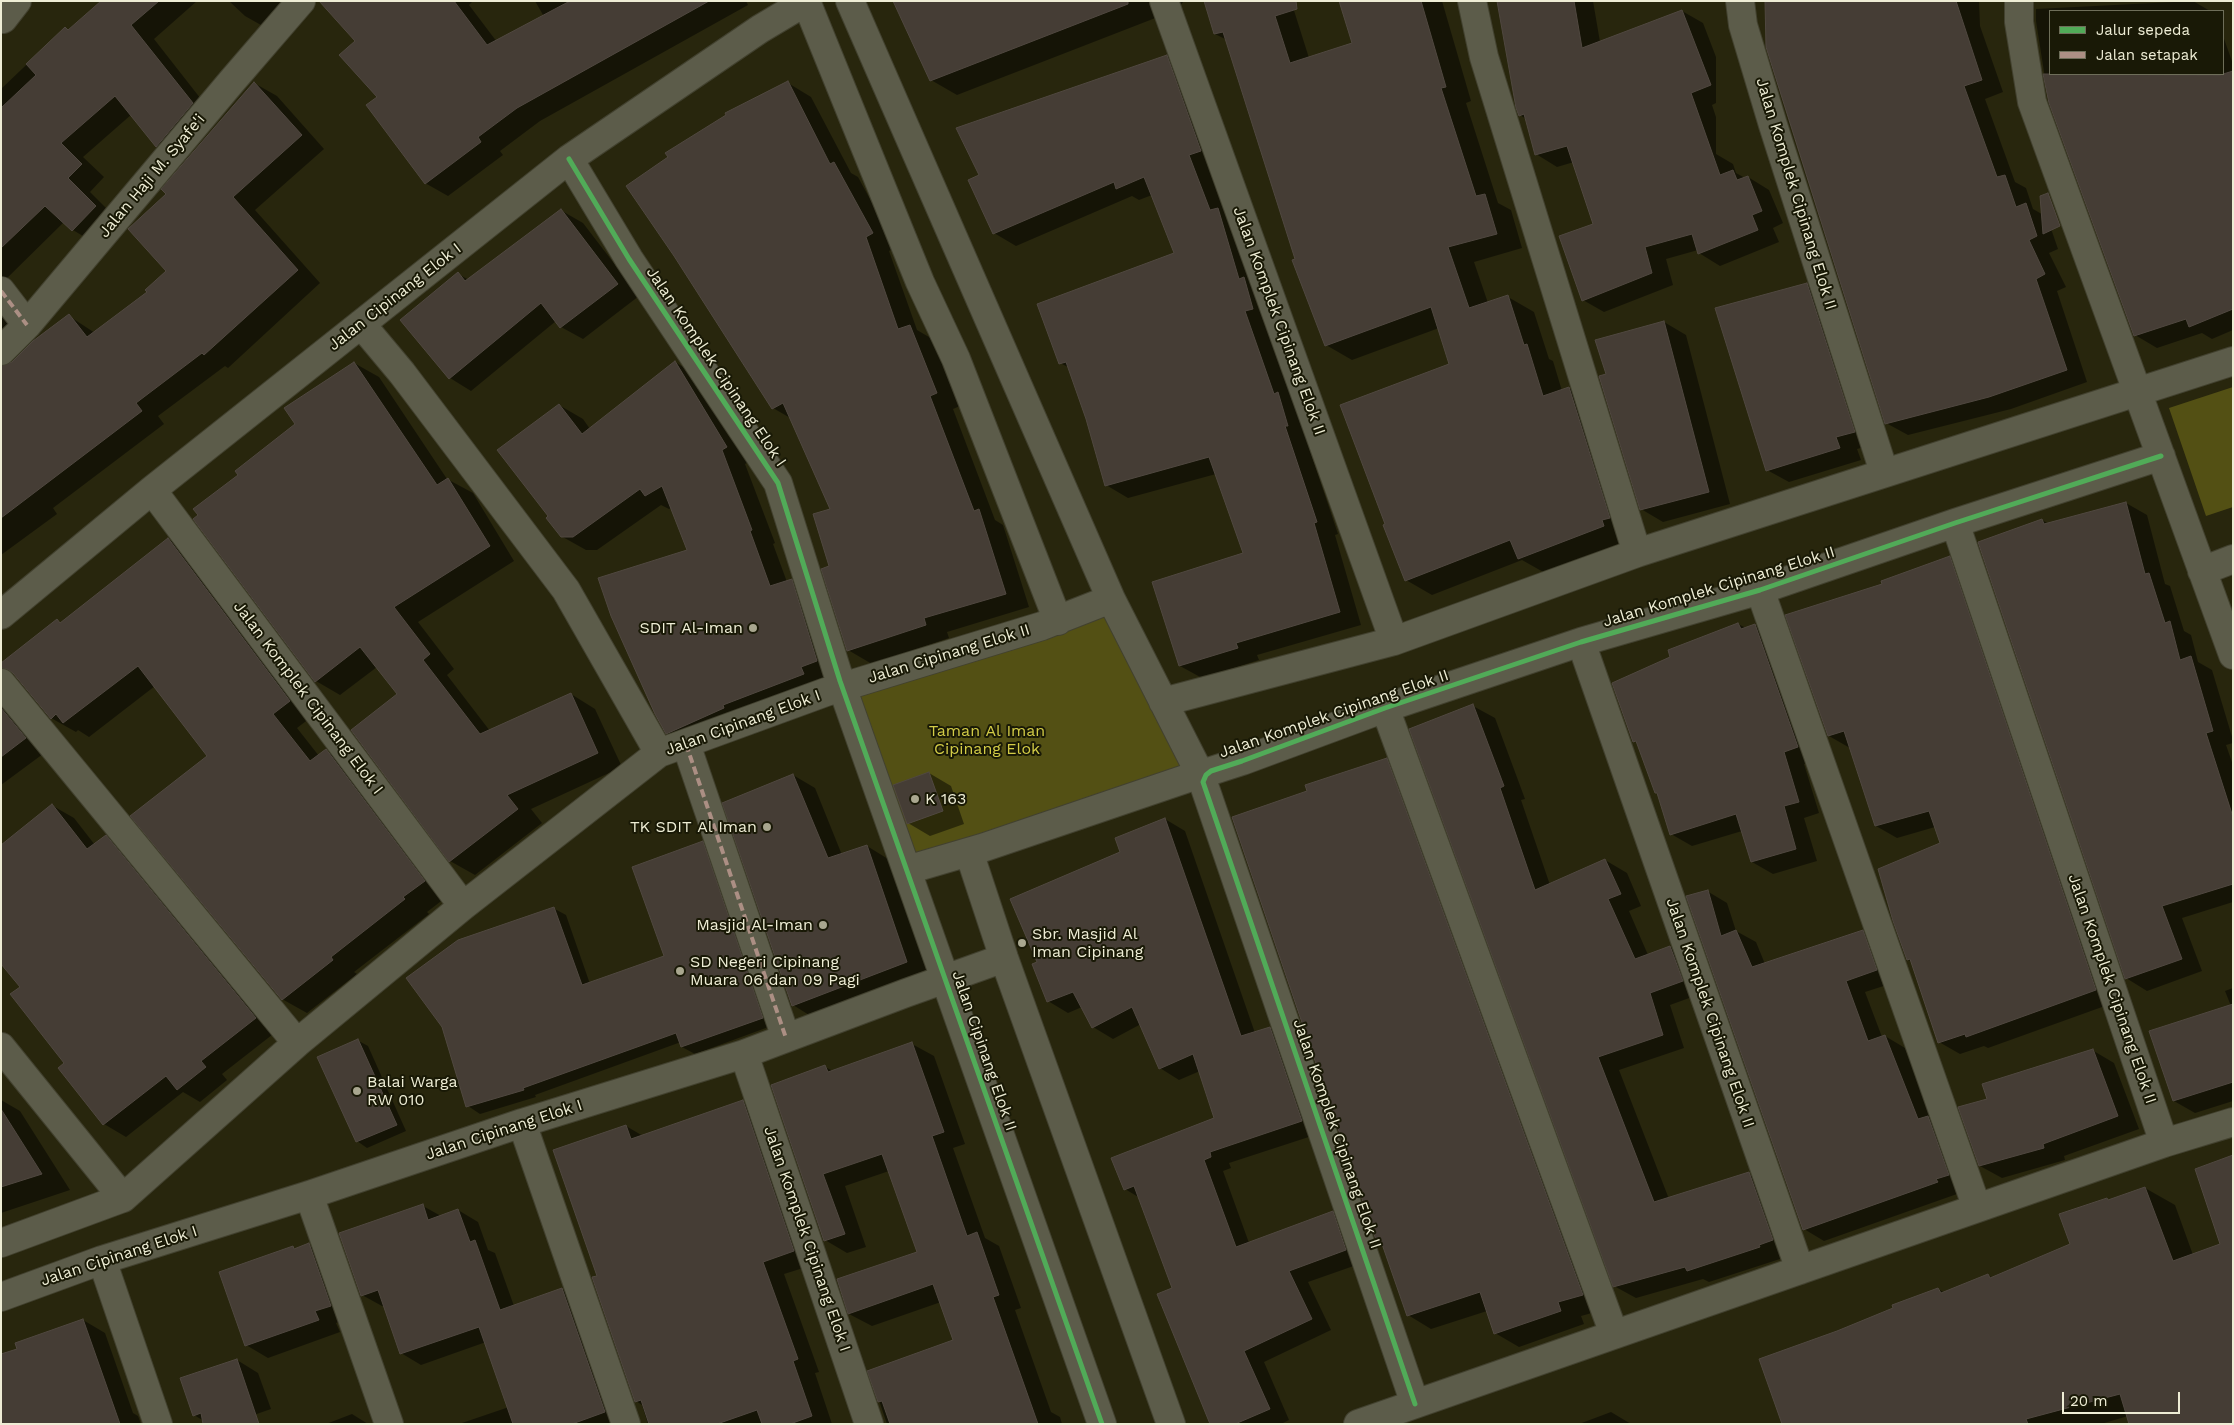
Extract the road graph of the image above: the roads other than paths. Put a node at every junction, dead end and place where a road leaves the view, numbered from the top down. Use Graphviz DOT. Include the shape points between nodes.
graph roads {
  1 [pos="301,1"];
  2 [pos="850,1"];
  3 [pos="1164,1"];
  4 [pos="1472,1"];
  5 [pos="1740,1"];
  6 [pos="2019,1"];
  7 [pos="806,2"];
  8 [pos="569,159"];
  9 [pos="1,291"];
  10 [pos="361,324"];
  11 [pos="27,325"];
  12 [pos="1,351"];
  13 [pos="2233,361"];
  14 [pos="2137,392"];
  15 [pos="2161,456"];
  16 [pos="1884,472"];
  17 [pos="152,490"];
  18 [pos="1955,523"];
  19 [pos="1637,553"];
  20 [pos="2233,560"];
  21 [pos="2202,571"];
  22 [pos="1760,590"];
  23 [pos="1111,598"];
  24 [pos="1,615"];
  25 [pos="1058,620"];
  26 [pos="1394,641"];
  27 [pos="1581,642"];
  28 [pos="2233,655"];
  29 [pos="1,683"];
  30 [pos="842,687"];
  31 [pos="1163,702"];
  32 [pos="1386,708"];
  33 [pos="686,744"];
  34 [pos="659,753"];
  35 [pos="1203,774"];
  36 [pos="969,852"];
  37 [pos="907,870"];
  38 [pos="463,906"];
  39 [pos="1004,958"];
  40 [pos="945,980"];
  41 [pos="786,1038"];
  42 [pos="297,1043"];
  43 [pos="1,1047"];
  44 [pos="744,1054"];
  45 [pos="2233,1122"];
  46 [pos="522,1123"];
  47 [pos="2164,1143"];
  48 [pos="310,1194"];
  49 [pos="123,1198"];
  50 [pos="1977,1208"];
  51 [pos="1,1243"];
  52 [pos="102,1260"];
  53 [pos="1800,1270"];
  54 [pos="1,1296"];
  55 [pos="1614,1334"];
  56 [pos="1415,1404"];
  57 [pos="158,1424"];
  58 [pos="389,1424"];
  59 [pos="626,1424"];
  60 [pos="869,1424"];
  61 [pos="1102,1424"];
  62 [pos="1171,1424"];
  63 [pos="1358,1424"];
  1 -- 11 [label="street, Jalan Haji M. Syafe'i"];
  2 -- 23 [label="street"];
  3 -- 26 [label="street, Jalan Komplek Cipinang Elok II"];
  4 -- 19 [label="street" via="1484,57"];
  5 -- 16 [label="street, Jalan Komplek Cipinang Elok II" via="1743,25 1770,116"];
  6 -- 14 [label="street" via="2019,22 2032,102"];
  7 -- 8 [label="street, Jalan Cipinang Elok I" via="760,29"];
  7 -- 25 [label="street" via="920,282 956,359"];
  8 -- 10 [label="street, Jalan Cipinang Elok I"];
  8 -- 30 [label="street, Jalan Komplek Cipinang Elok I" via="629,259 778,483"];
  9 -- 11 [label="street"];
  10 -- 17 [label="street, Jalan Cipinang Elok I"];
  10 -- 34 [label="street" via="402,373 566,590"];
  11 -- 12 [label="street, Jalan Haji M. Syafe'i"];
  13 -- 14 [label="street"];
  14 -- 15 [label="street"];
  14 -- 16 [label="street"];
  15 -- 18 [label="street, Jalan Komplek Cipinang Elok II"];
  15 -- 21 [label="street"];
  16 -- 19 [label="street"];
  17 -- 24 [label="street, Jalan Cipinang Elok I"];
  17 -- 38 [label="street, Jalan Komplek Cipinang Elok I"];
  18 -- 22 [label="street, Jalan Komplek Cipinang Elok II"];
  18 -- 47 [label="street, Jalan Komplek Cipinang Elok II"];
  19 -- 26 [label="street"];
  20 -- 21 [label="street"];
  21 -- 28 [label="street"];
  22 -- 27 [label="street, Jalan Komplek Cipinang Elok II"];
  22 -- 50 [label="street, Jalan Komplek Cipinang Elok II"];
  23 -- 25 [label="street, Jalan Cipinang Elok II"];
  23 -- 31 [label="street"];
  25 -- 30 [label="street, Jalan Cipinang Elok II"];
  26 -- 31 [label="street"];
  27 -- 32 [label="street, Jalan Komplek Cipinang Elok II"];
  27 -- 53 [label="street, Jalan Komplek Cipinang Elok II"];
  29 -- 42 [label="street"];
  30 -- 33 [label="street, Jalan Cipinang Elok I"];
  30 -- 37 [label="street, Jalan Cipinang Elok II"];
  31 -- 35 [label="street"];
  32 -- 35 [label="street, Jalan Komplek Cipinang Elok II"];
  32 -- 55 [label="street, Jalan Komplek Cipinang Elok II"];
  33 -- 34 [label="street, Jalan Cipinang Elok I"];
  33 -- 41 [label="street"];
  34 -- 38 [label="street, Jalan Cipinang Elok I"];
  35 -- 36 [label="street"];
  35 -- 56 [label="street, Jalan Komplek Cipinang Elok II"];
  36 -- 37 [label="street"];
  36 -- 39 [label="street"];
  37 -- 40 [label="street, Jalan Cipinang Elok II"];
  38 -- 42 [label="street, Jalan Cipinang Elok I"];
  39 -- 40 [label="street, Jalan Cipinang Elok I"];
  39 -- 62 [label="street"];
  40 -- 41 [label="street, Jalan Cipinang Elok I"];
  40 -- 61 [label="street, Jalan Cipinang Elok II"];
  41 -- 44 [label="street, Jalan Cipinang Elok I"];
  42 -- 49 [label="street, Jalan Cipinang Elok I"];
  43 -- 49 [label="street"];
  44 -- 46 [label="street, Jalan Cipinang Elok I"];
  44 -- 60 [label="street, Jalan Komplek Cipinang Elok I"];
  45 -- 47 [label="street"];
  46 -- 48 [label="street, Jalan Cipinang Elok I"];
  46 -- 59 [label="street"];
  47 -- 50 [label="street"];
  48 -- 52 [label="street, Jalan Cipinang Elok I"];
  48 -- 58 [label="street"];
  49 -- 51 [label="street, Jalan Cipinang Elok I"];
  50 -- 53 [label="street"];
  52 -- 54 [label="street, Jalan Cipinang Elok I"];
  52 -- 57 [label="street"];
  53 -- 55 [label="street"];
  55 -- 56 [label="street"];
  56 -- 63 [label="street"];
}
